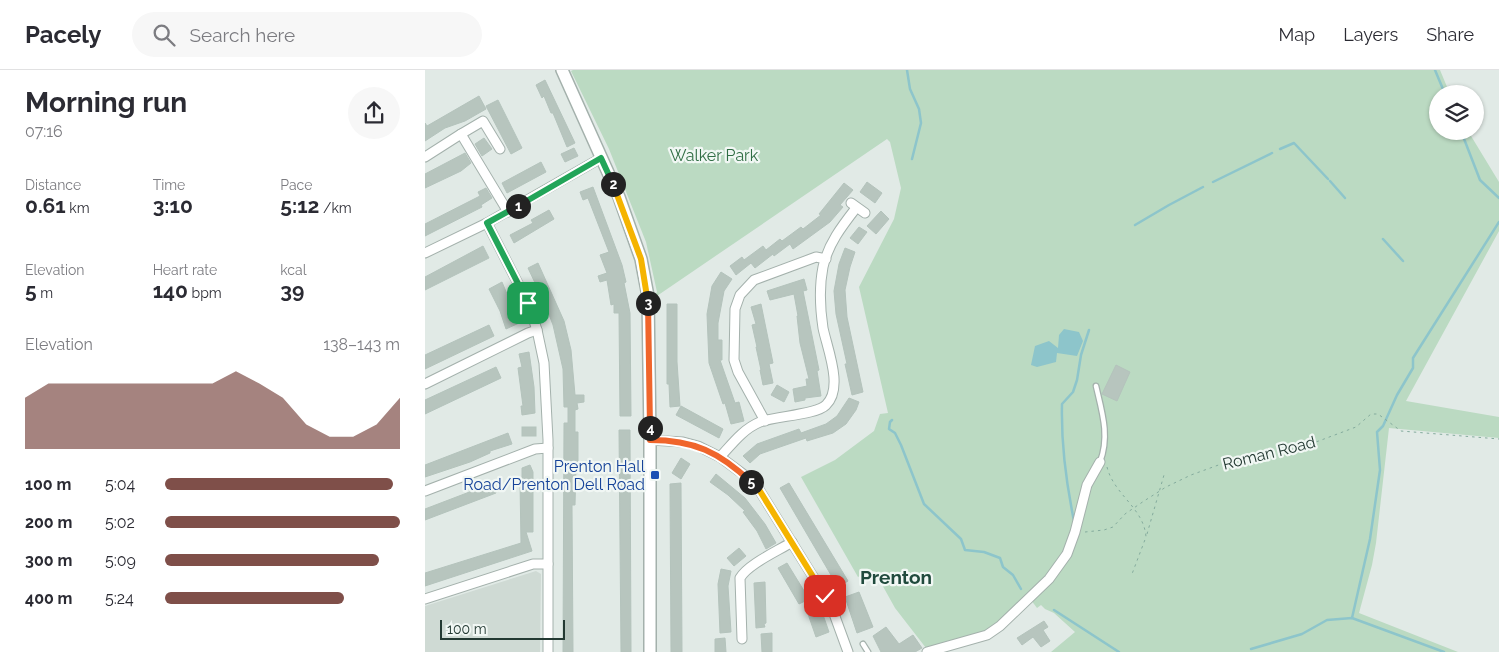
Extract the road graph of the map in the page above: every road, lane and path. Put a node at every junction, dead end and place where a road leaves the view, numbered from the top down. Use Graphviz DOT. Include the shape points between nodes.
graph roads {
  1 [pos="562,70"];
  2 [pos="461,134"];
  3 [pos="500,149"];
  4 [pos="425,157"];
  5 [pos="601,158"];
  6 [pos="857,208"];
  7 [pos="507,212"];
  8 [pos="487,223"];
  9 [pos="425,253"];
  10 [pos="826,259"];
  11 [pos="537,330"];
  12 [pos="425,384"];
  13 [pos="1096,386"];
  14 [pos="765,421"];
  15 [pos="1499,439"];
  16 [pos="650,440"];
  17 [pos="548,448"];
  18 [pos="1105,448"];
  19 [pos="720,457"];
  20 [pos="1100,462"];
  21 [pos="1164,475"];
  22 [pos="425,491"];
  23 [pos="1159,492"];
  24 [pos="1134,508"];
  25 [pos="1075,532"];
  26 [pos="1146,537"];
  27 [pos="792,542"];
  28 [pos="548,564"];
  29 [pos="1133,574"];
  30 [pos="425,599"];
  31 [pos="742,640"];
  32 [pos="863,644"];
  33 [pos="548,652"];
  34 [pos="650,652"];
  35 [pos="848,652"];
  36 [pos="868,652"];
  37 [pos="927,652"];
  1 -- 5 [label="street"];
  2 -- 3 [label="street" via="483,121"];
  2 -- 4 [label="street"];
  2 -- 7 [label="street"];
  5 -- 7 [label="street"];
  5 -- 16 [label="street" via="641,259 648,296"];
  6 -- 10 [label="street" via="841,226"];
  7 -- 8 [label="street"];
  8 -- 9 [label="street"];
  8 -- 11 [label="street" via="528,303"];
  10 -- 14 [label="street" via="821,306 833,371 832,396 817,410"];
  10 -- 14 [label="street" via="815,256 754,280 738,302 734,318 734,360"];
  11 -- 12 [label="street"];
  11 -- 17 [label="street" via="544,363"];
  13 -- 18 [label="lane" via="1106,436"];
  14 -- 19 [label="street" via="747,429"];
  15 -- 23 [label="path, Roman Road" via="1401,431 1378,414 1371,414 1356,427 1300,448 1223,463"];
  16 -- 19 [label="street" via="683,442"];
  16 -- 34 [label="street"];
  17 -- 22 [label="street" via="535,449"];
  17 -- 28 [label="street"];
  18 -- 20 [label="lane"];
  18 -- 24 [label="path" via="1111,480"];
  19 -- 27 [label="street" via="758,488"];
  20 -- 25 [label="street" via="1087,485"];
  21 -- 23 [label="path"];
  23 -- 24 [label="path, Roman Road"];
  23 -- 26 [label="path"];
  24 -- 25 [label="path, Roman Road" via="1113,527"];
  24 -- 26 [label="path"];
  25 -- 37 [label="street" via="1067,554 1049,579 1000,626 987,635"];
  26 -- 29 [label="path"];
  27 -- 31 [label="street" via="740,578"];
  27 -- 35 [label="street" via="833,611"];
  28 -- 30 [label="street" via="533,564"];
  28 -- 33 [label="street"];
  32 -- 36 [label="lane"];
}
